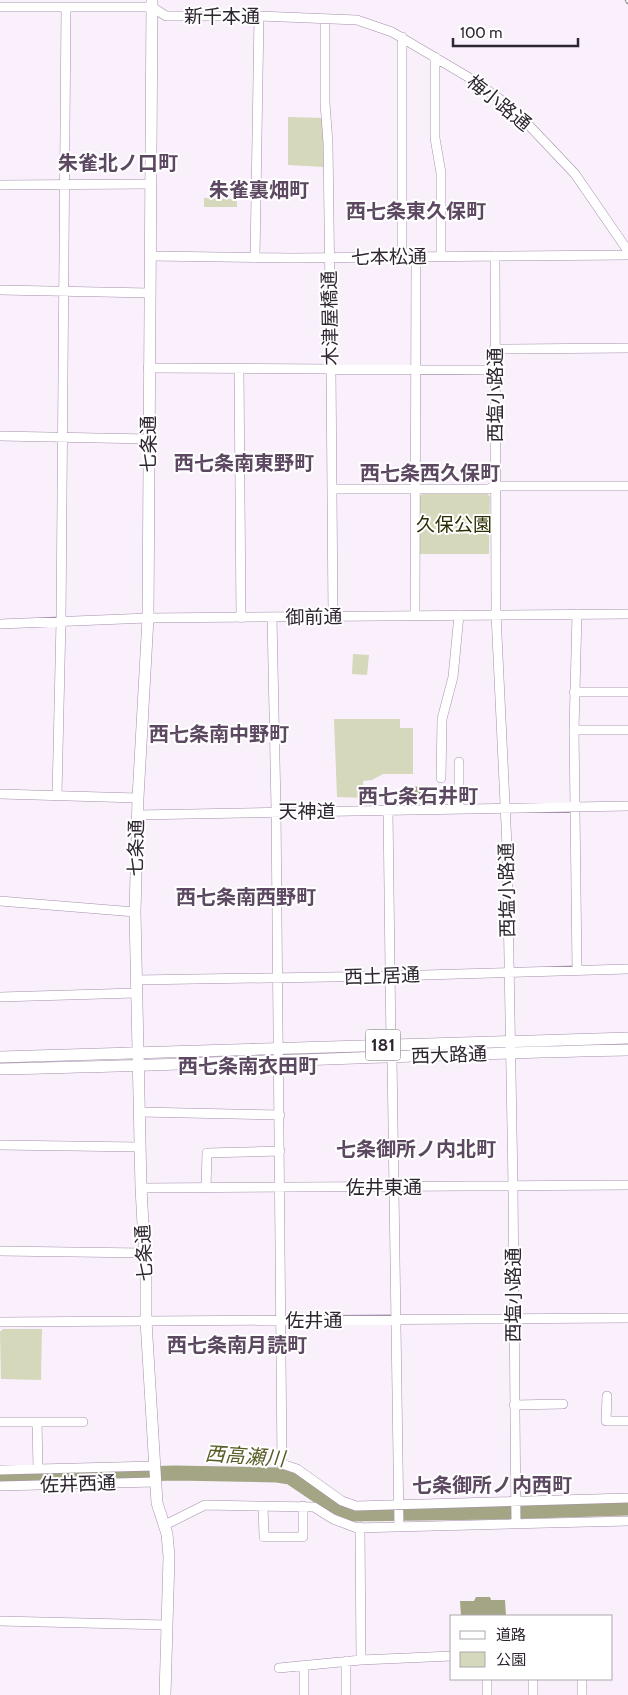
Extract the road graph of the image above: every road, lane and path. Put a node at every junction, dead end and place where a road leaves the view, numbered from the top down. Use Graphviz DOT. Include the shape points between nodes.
graph roads {
  1 [pos="152,4"];
  2 [pos="0,7"];
  3 [pos="66,7"];
  4 [pos="259,16"];
  5 [pos="326,19"];
  6 [pos="402,37"];
  7 [pos="436,57"];
  8 [pos="151,184"];
  9 [pos="0,185"];
  10 [pos="64,185"];
  11 [pos="628,251"];
  12 [pos="628,255"];
  13 [pos="150,256"];
  14 [pos="416,256"];
  15 [pos="441,256"];
  16 [pos="495,256"];
  17 [pos="328,257"];
  18 [pos="402,257"];
  19 [pos="256,258"];
  20 [pos="0,290"];
  21 [pos="64,292"];
  22 [pos="150,293"];
  23 [pos="628,348"];
  24 [pos="494,349"];
  25 [pos="148,368"];
  26 [pos="239,369"];
  27 [pos="331,369"];
  28 [pos="417,370"];
  29 [pos="494,370"];
  30 [pos="0,436"];
  31 [pos="62,437"];
  32 [pos="148,439"];
  33 [pos="495,486"];
  34 [pos="628,486"];
  35 [pos="332,489"];
  36 [pos="416,489"];
  37 [pos="496,614"];
  38 [pos="577,614"];
  39 [pos="628,614"];
  40 [pos="459,615"];
  41 [pos="333,616"];
  42 [pos="415,616"];
  43 [pos="272,617"];
  44 [pos="148,618"];
  45 [pos="241,618"];
  46 [pos="61,621"];
  47 [pos="0,624"];
  48 [pos="574,692"];
  49 [pos="628,692"];
  50 [pos="574,730"];
  51 [pos="628,730"];
  52 [pos="459,762"];
  53 [pos="441,778"];
  54 [pos="0,794"];
  55 [pos="57,795"];
  56 [pos="138,798"];
  57 [pos="628,806"];
  58 [pos="506,808"];
  59 [pos="574,808"];
  60 [pos="459,810"];
  61 [pos="388,811"];
  62 [pos="276,812"];
  63 [pos="137,815"];
  64 [pos="0,901"];
  65 [pos="135,912"];
  66 [pos="628,969"];
  67 [pos="577,970"];
  68 [pos="509,971"];
  69 [pos="390,976"];
  70 [pos="278,978"];
  71 [pos="136,980"];
  72 [pos="136,993"];
  73 [pos="0,997"];
  74 [pos="628,1038"];
  75 [pos="510,1048"];
  76 [pos="628,1050"];
  77 [pos="392,1051"];
  78 [pos="138,1053"];
  79 [pos="278,1054"];
  80 [pos="0,1056"];
  81 [pos="138,1066"];
  82 [pos="0,1069"];
  83 [pos="140,1112"];
  84 [pos="280,1115"];
  85 [pos="0,1145"];
  86 [pos="140,1147"];
  87 [pos="280,1152"];
  88 [pos="628,1185"];
  89 [pos="394,1186"];
  90 [pos="512,1186"];
  91 [pos="141,1188"];
  92 [pos="206,1188"];
  93 [pos="280,1188"];
  94 [pos="0,1252"];
  95 [pos="144,1253"];
  96 [pos="514,1318"];
  97 [pos="628,1318"];
  98 [pos="396,1319"];
  99 [pos="281,1320"];
  100 [pos="146,1321"];
  101 [pos="0,1322"];
  102 [pos="607,1396"];
  103 [pos="562,1404"];
  104 [pos="514,1405"];
  105 [pos="628,1421"];
  106 [pos="0,1422"];
  107 [pos="37,1422"];
  108 [pos="83,1422"];
  109 [pos="154,1466"];
  110 [pos="38,1469"];
  111 [pos="0,1470"];
  112 [pos="155,1480"];
  113 [pos="0,1486"];
  114 [pos="628,1498"];
  115 [pos="515,1502"];
  116 [pos="398,1505"];
  117 [pos="263,1506"];
  118 [pos="303,1506"];
  119 [pos="628,1521"];
  120 [pos="516,1524"];
  121 [pos="164,1525"];
  122 [pos="398,1526"];
  123 [pos="360,1528"];
  124 [pos="0,1621"];
  125 [pos="167,1625"];
  126 [pos="450,1656"];
  127 [pos="361,1660"];
  128 [pos="346,1661"];
  129 [pos="304,1666"];
  130 [pos="279,1668"];
  131 [pos="488,1680"];
  132 [pos="533,1680"];
  133 [pos="582,1680"];
  134 [pos="165,1695"];
  135 [pos="304,1695"];
  136 [pos="346,1695"];
  137 [pos="487,1695"];
  138 [pos="533,1695"];
  139 [pos="582,1695"];
  1 -- 3 [label="street, 新千本通"];
  1 -- 4 [label="street, 新千本通" via="166,16"];
  1 -- 8 [label="main road, 七条通"];
  2 -- 3 [label="street, 新千本通"];
  3 -- 10 [label="street"];
  4 -- 5 [label="street, 新千本通"];
  4 -- 19 [label="street"];
  5 -- 6 [label="street, 梅小路通" via="357,20"];
  5 -- 17 [label="street, 木津屋橋通"];
  6 -- 7 [label="street, 梅小路通"];
  6 -- 18 [label="street"];
  7 -- 11 [label="street, 梅小路通" via="508,105 531,127 575,174"];
  7 -- 15 [label="street"];
  8 -- 10 [label="street"];
  8 -- 13 [label="main road, 七条通"];
  9 -- 10 [label="street"];
  10 -- 21 [label="street"];
  12 -- 16 [label="street, 七本松通"];
  13 -- 19 [label="street, 七本松通"];
  13 -- 22 [label="main road, 七条通"];
  14 -- 15 [label="street, 七本松通"];
  14 -- 18 [label="street, 七本松通"];
  14 -- 28 [label="street"];
  15 -- 16 [label="street, 七本松通"];
  16 -- 24 [label="street, 西塩小路通"];
  17 -- 18 [label="street, 七本松通"];
  17 -- 19 [label="street, 七本松通"];
  17 -- 27 [label="street, 木津屋橋通"];
  20 -- 21 [label="street"];
  21 -- 22 [label="street"];
  21 -- 31 [label="street"];
  22 -- 25 [label="main road, 七条通"];
  23 -- 24 [label="street"];
  24 -- 29 [label="street, 西塩小路通"];
  25 -- 26 [label="street"];
  25 -- 32 [label="main road, 七条通"];
  26 -- 27 [label="street"];
  26 -- 45 [label="street"];
  27 -- 28 [label="street"];
  27 -- 35 [label="street, 木津屋橋通"];
  28 -- 29 [label="street"];
  28 -- 36 [label="street"];
  29 -- 33 [label="street, 西塩小路通"];
  30 -- 31 [label="street"];
  31 -- 32 [label="street"];
  31 -- 46 [label="street"];
  32 -- 44 [label="main road, 七条通"];
  33 -- 34 [label="street"];
  33 -- 36 [label="street"];
  33 -- 37 [label="street, 西塩小路通"];
  35 -- 36 [label="street"];
  35 -- 41 [label="street, 木津屋橋通"];
  36 -- 42 [label="street"];
  37 -- 38 [label="street, 御前通"];
  37 -- 40 [label="street, 御前通"];
  37 -- 58 [label="street, 西塩小路通"];
  38 -- 39 [label="street, 御前通"];
  38 -- 48 [label="street"];
  40 -- 42 [label="street, 御前通"];
  40 -- 53 [label="street" via="453,677 442,720"];
  41 -- 42 [label="street, 御前通"];
  41 -- 43 [label="street, 御前通"];
  43 -- 45 [label="street, 御前通"];
  43 -- 62 [label="street"];
  44 -- 45 [label="street, 御前通"];
  44 -- 46 [label="street, 御前通"];
  44 -- 56 [label="main road, 七条通"];
  46 -- 47 [label="street, 御前通"];
  46 -- 55 [label="street"];
  48 -- 49 [label="street"];
  48 -- 50 [label="street"];
  50 -- 51 [label="street"];
  50 -- 59 [label="street"];
  52 -- 60 [label="street"];
  54 -- 55 [label="street"];
  55 -- 56 [label="street"];
  56 -- 63 [label="main road, 七条通"];
  57 -- 59 [label="street, 天神道"];
  58 -- 59 [label="street, 天神道"];
  58 -- 60 [label="street, 天神道"];
  58 -- 68 [label="street, 西塩小路通"];
  59 -- 67 [label="street"];
  60 -- 61 [label="street, 天神道"];
  61 -- 62 [label="street, 天神道"];
  61 -- 69 [label="street"];
  62 -- 63 [label="street, 天神道"];
  62 -- 70 [label="street"];
  63 -- 65 [label="main road, 七条通"];
  64 -- 65 [label="street"];
  65 -- 71 [label="main road, 七条通"];
  66 -- 67 [label="street, 西土居通"];
  67 -- 68 [label="street, 西土居通"];
  68 -- 69 [label="street, 西土居通"];
  68 -- 75 [label="street, 西塩小路通"];
  69 -- 70 [label="street, 西土居通"];
  69 -- 77 [label="street"];
  70 -- 71 [label="street, 西土居通"];
  70 -- 79 [label="street"];
  71 -- 72 [label="main road, 七条通"];
  72 -- 73 [label="street"];
  72 -- 78 [label="main road, 七条通"];
  74 -- 75 [label="main road, 西大路通 / 181"];
  75 -- 76 [label="main road, 西大路通 / 181"];
  75 -- 77 [label="main road, 西大路通 / 181"];
  75 -- 90 [label="street, 西塩小路通"];
  77 -- 79 [label="main road, 西大路通 / 181"];
  77 -- 89 [label="street"];
  78 -- 79 [label="main road, 西大路通 / 181"];
  78 -- 80 [label="main road, 西大路通 / 181"];
  78 -- 81 [label="main road, 七条通"];
  79 -- 81 [label="main road, 西大路通 / 181"];
  79 -- 84 [label="street"];
  81 -- 82 [label="main road, 西大路通 / 181"];
  81 -- 83 [label="main road, 七条通"];
  83 -- 84 [label="street"];
  83 -- 86 [label="main road, 七条通"];
  84 -- 87 [label="street"];
  85 -- 86 [label="street"];
  86 -- 91 [label="main road, 七条通"];
  87 -- 92 [label="street" via="207,1153"];
  87 -- 93 [label="street"];
  88 -- 90 [label="street, 佐井東通"];
  89 -- 90 [label="street, 佐井東通"];
  89 -- 93 [label="street, 佐井東通"];
  89 -- 98 [label="street"];
  90 -- 96 [label="street, 西塩小路通"];
  91 -- 92 [label="street, 佐井東通"];
  91 -- 95 [label="main road, 七条通"];
  92 -- 93 [label="street, 佐井東通"];
  93 -- 99 [label="street"];
  94 -- 95 [label="street"];
  95 -- 100 [label="main road, 七条通"];
  96 -- 97 [label="street, 佐井通"];
  96 -- 98 [label="street, 佐井通"];
  96 -- 104 [label="street, 西塩小路通"];
  98 -- 99 [label="street, 佐井通"];
  98 -- 116 [label="street"];
  99 -- 100 [label="street, 佐井通"];
  99 -- 116 [label="street" via="282,1464 297,1469 342,1501 356,1506"];
  100 -- 101 [label="street, 佐井通"];
  100 -- 109 [label="main road, 七条通"];
  102 -- 105 [label="street" via="606,1421"];
  103 -- 104 [label="street"];
  104 -- 115 [label="street, 西塩小路通"];
  106 -- 107 [label="street"];
  107 -- 108 [label="street"];
  107 -- 110 [label="street"];
  109 -- 110 [label="street"];
  109 -- 112 [label="main road, 七条通"];
  110 -- 111 [label="street"];
  112 -- 113 [label="street, 佐井西通"];
  112 -- 121 [label="main road, 七条通" via="157,1503"];
  114 -- 115 [label="street"];
  115 -- 116 [label="street"];
  115 -- 120 [label="street, 西塩小路通"];
  116 -- 122 [label="street"];
  117 -- 118 [label="street"];
  117 -- 118 [label="street" via="264,1537 303,1537"];
  117 -- 121 [label="street" via="205,1505"];
  118 -- 123 [label="street" via="314,1507 346,1525"];
  119 -- 120 [label="street"];
  120 -- 122 [label="street"];
  121 -- 125 [label="main road, 七条通" via="169,1557"];
  122 -- 123 [label="street"];
  123 -- 127 [label="street"];
  124 -- 125 [label="street"];
  125 -- 134 [label="main road, 七条通"];
  126 -- 127 [label="street"];
  127 -- 128 [label="street"];
  128 -- 129 [label="street"];
  128 -- 136 [label="street"];
  129 -- 130 [label="street"];
  129 -- 135 [label="street"];
  131 -- 137 [label="street"];
  132 -- 138 [label="street"];
  133 -- 139 [label="street"];
}
